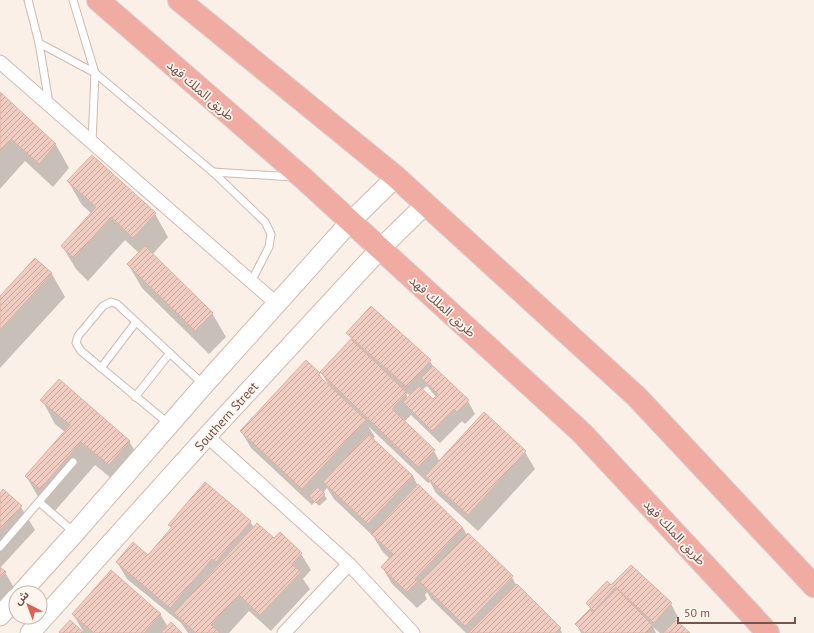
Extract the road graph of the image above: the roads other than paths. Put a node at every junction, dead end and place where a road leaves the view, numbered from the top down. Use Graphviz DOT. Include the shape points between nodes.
graph roads {
  1 [pos="28,0"];
  2 [pos="73,0"];
  3 [pos="98,0"];
  4 [pos="179,0"];
  5 [pos="40,43"];
  6 [pos="0,62"];
  7 [pos="95,73"];
  8 [pos="49,105"];
  9 [pos="92,143"];
  10 [pos="213,172"];
  11 [pos="396,177"];
  12 [pos="303,178"];
  13 [pos="426,204"];
  14 [pos="350,222"];
  15 [pos="380,249"];
  16 [pos="251,282"];
  17 [pos="278,304"];
  18 [pos="136,322"];
  19 [pos="170,353"];
  20 [pos="101,368"];
  21 [pos="204,385"];
  22 [pos="136,397"];
  23 [pos="170,424"];
  24 [pos="207,436"];
  25 [pos="73,462"];
  26 [pos="39,502"];
  27 [pos="75,533"];
  28 [pos="0,547"];
  29 [pos="350,564"];
  30 [pos="28,585"];
  31 [pos="814,586"];
  32 [pos="8,607"];
  33 [pos="0,616"];
  34 [pos="30,633"];
  35 [pos="284,633"];
  36 [pos="413,633"];
  37 [pos="768,633"];
  1 -- 5 [label="lane"];
  2 -- 7 [label="lane"];
  3 -- 12 [label="highway, طريق الملك فهد"];
  4 -- 11 [label="highway"];
  5 -- 7 [label="lane"];
  5 -- 8 [label="lane"];
  6 -- 8 [label="street"];
  7 -- 9 [label="lane"];
  7 -- 10 [label="lane"];
  8 -- 9 [label="street"];
  9 -- 16 [label="street"];
  10 -- 12 [label="lane"];
  10 -- 16 [label="lane" via="265,222 271,234 269,247"];
  11 -- 13 [label="highway"];
  11 -- 14 [label="main road"];
  12 -- 14 [label="highway, طريق الملك فهد"];
  13 -- 15 [label="main road, Southern Street"];
  13 -- 31 [label="highway" via="637,397"];
  14 -- 15 [label="highway, طريق الملك فهد"];
  14 -- 17 [label="main road"];
  15 -- 24 [label="main road, Southern Street"];
  15 -- 37 [label="highway, طريق الملك فهد" via="582,433"];
  16 -- 17 [label="street"];
  17 -- 21 [label="main road"];
  18 -- 19 [label="lane"];
  18 -- 20 [label="lane"];
  18 -- 20 [label="lane" via="117,304 111,302 103,306 78,336 76,343 81,351"];
  19 -- 21 [label="lane"];
  19 -- 22 [label="lane"];
  20 -- 22 [label="lane"];
  21 -- 23 [label="main road"];
  22 -- 23 [label="lane"];
  23 -- 27 [label="main road"];
  24 -- 29 [label="street"];
  24 -- 34 [label="main road, Southern Street"];
  25 -- 26 [label="lane"];
  26 -- 27 [label="lane"];
  26 -- 28 [label="lane"];
  27 -- 30 [label="main road"];
  29 -- 35 [label="street"];
  29 -- 36 [label="street"];
  32 -- 33 [label="main road"];
}
